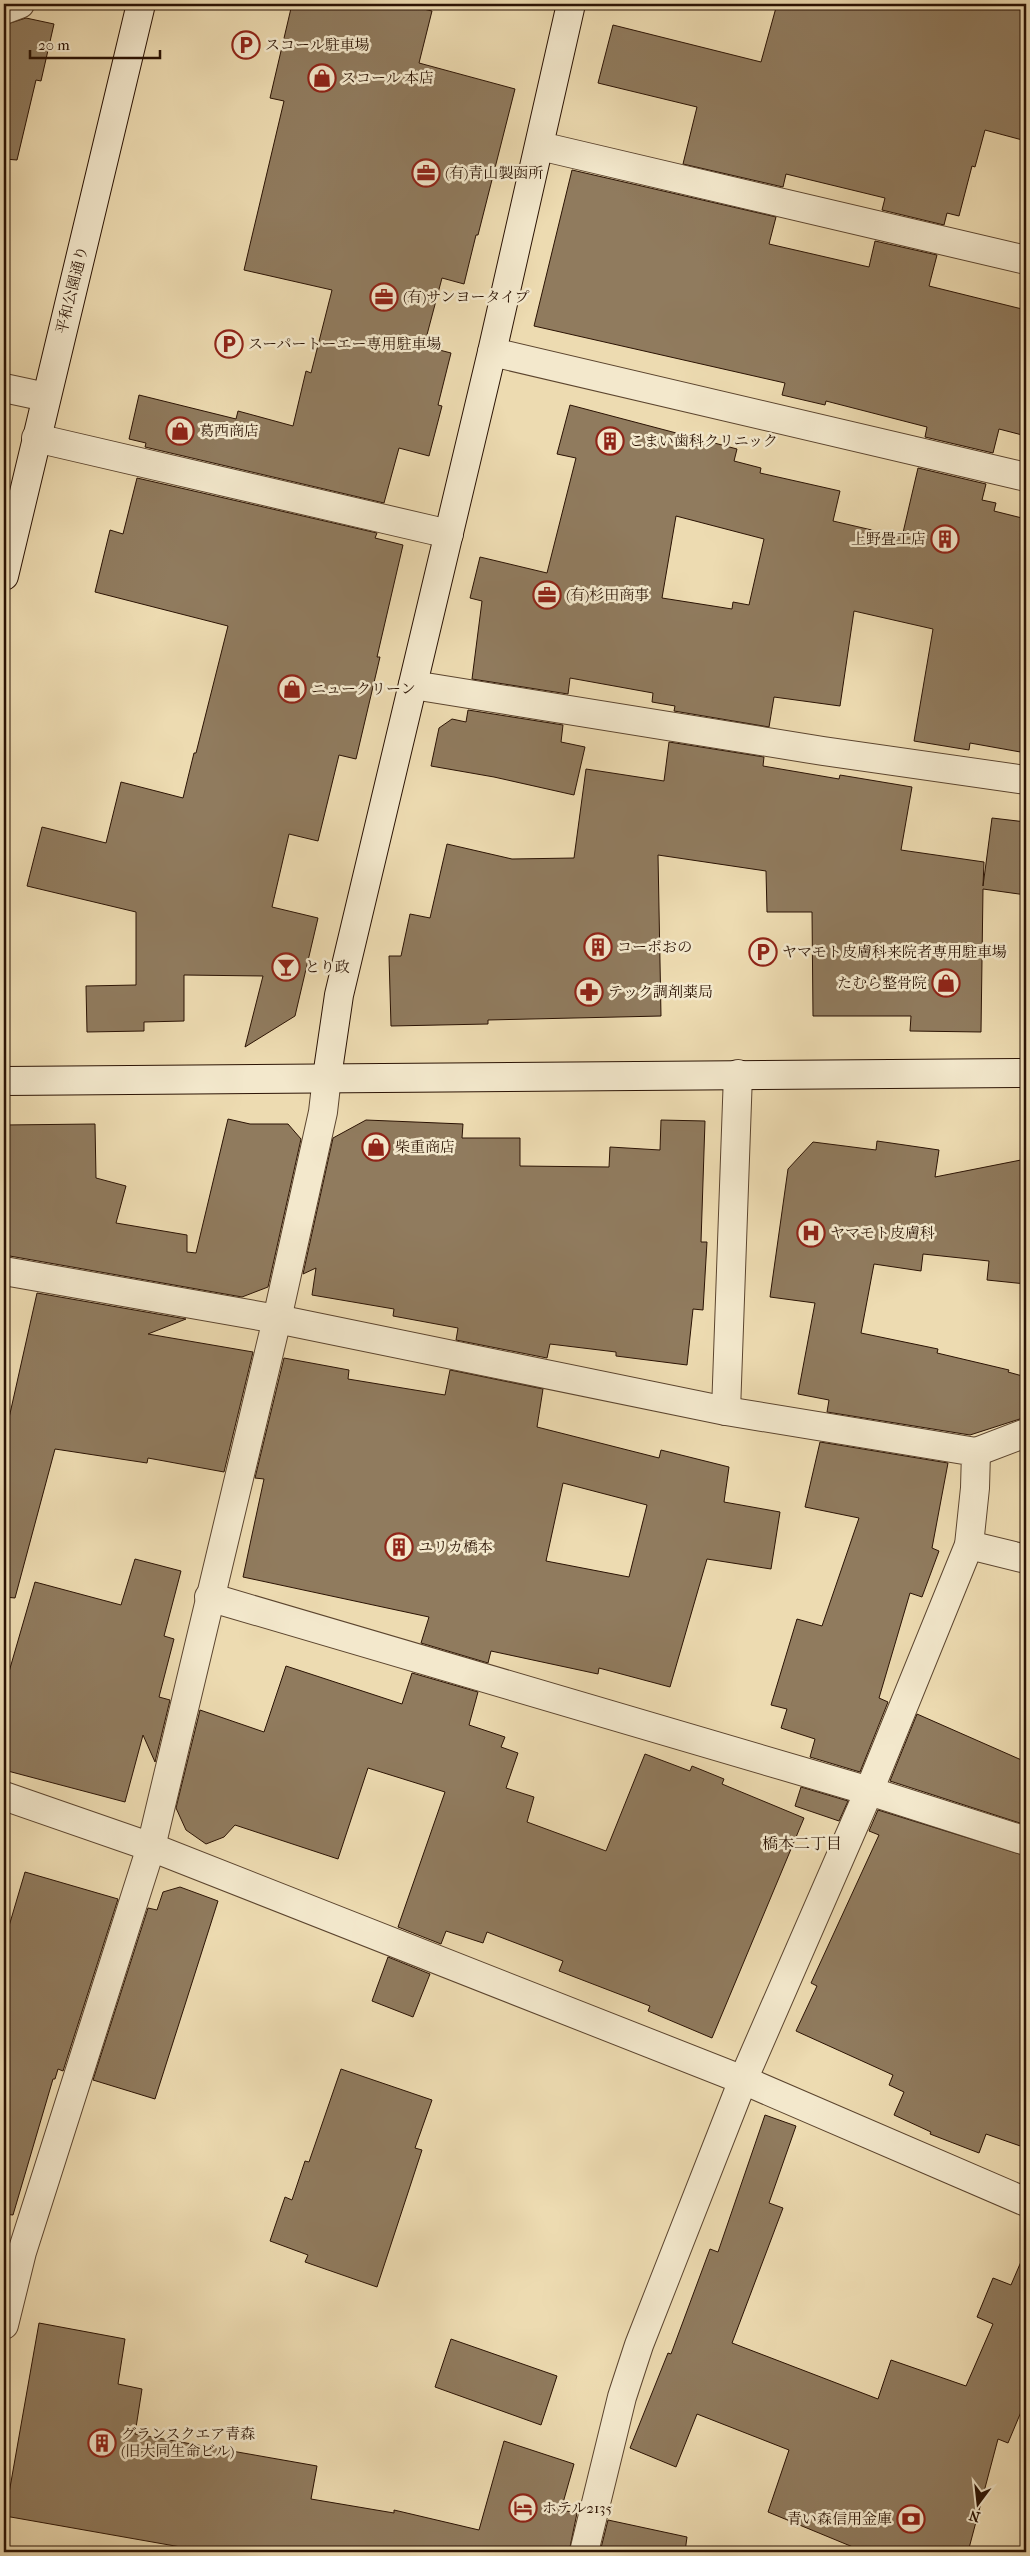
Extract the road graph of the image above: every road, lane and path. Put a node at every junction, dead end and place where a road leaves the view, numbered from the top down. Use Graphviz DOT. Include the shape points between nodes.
graph roads {
  1 [pos="20,4"];
  2 [pos="141,4"];
  3 [pos="571,4"];
  4 [pos="4,10"];
  5 [pos="540,146"];
  6 [pos="1026,260"];
  7 [pos="492,352"];
  8 [pos="4,388"];
  9 [pos="46,397"];
  10 [pos="36,438"];
  11 [pos="1026,477"];
  12 [pos="449,534"];
  13 [pos="4,576"];
  14 [pos="413,686"];
  15 [pos="1026,780"];
  16 [pos="1026,1073"];
  17 [pos="738,1074"];
  18 [pos="327,1077"];
  19 [pos="4,1081"];
  20 [pos="4,1271"];
  21 [pos="277,1319"];
  22 [pos="726,1411"];
  23 [pos="1026,1432"];
  24 [pos="976,1452"];
  25 [pos="969,1545"];
  26 [pos="1026,1559"];
  27 [pos="209,1597"];
  28 [pos="869,1791"];
  29 [pos="4,1796"];
  30 [pos="1026,1841"];
  31 [pos="151,1847"];
  32 [pos="743,2080"];
  33 [pos="1026,2202"];
  34 [pos="4,2325"];
  35 [pos="584,2552"];
  1 -- 4 [label="street"];
  2 -- 9 [label="street, 平和公園通り"];
  3 -- 5 [label="street"];
  5 -- 6 [label="street"];
  5 -- 7 [label="street"];
  7 -- 11 [label="street"];
  7 -- 12 [label="street"];
  8 -- 9 [label="street"];
  9 -- 10 [label="street, 平和公園通り"];
  10 -- 12 [label="street"];
  10 -- 13 [label="street, 平和公園通り"];
  12 -- 14 [label="street"];
  14 -- 15 [label="street"];
  14 -- 18 [label="street" via="339,996"];
  16 -- 17 [label="street"];
  17 -- 18 [label="street"];
  17 -- 22 [label="street"];
  18 -- 19 [label="street"];
  18 -- 21 [label="street" via="323,1112"];
  20 -- 21 [label="street"];
  21 -- 22 [label="street"];
  21 -- 27 [label="street"];
  22 -- 24 [label="street"];
  23 -- 24 [label="street"];
  24 -- 25 [label="street"];
  25 -- 26 [label="street"];
  25 -- 28 [label="street"];
  27 -- 28 [label="street"];
  27 -- 31 [label="street"];
  28 -- 30 [label="street"];
  28 -- 32 [label="street"];
  29 -- 31 [label="street"];
  31 -- 32 [label="street"];
  31 -- 34 [label="street" via="22,2252"];
  32 -- 33 [label="street"];
  32 -- 35 [label="street" via="639,2345 622,2397"];
}
